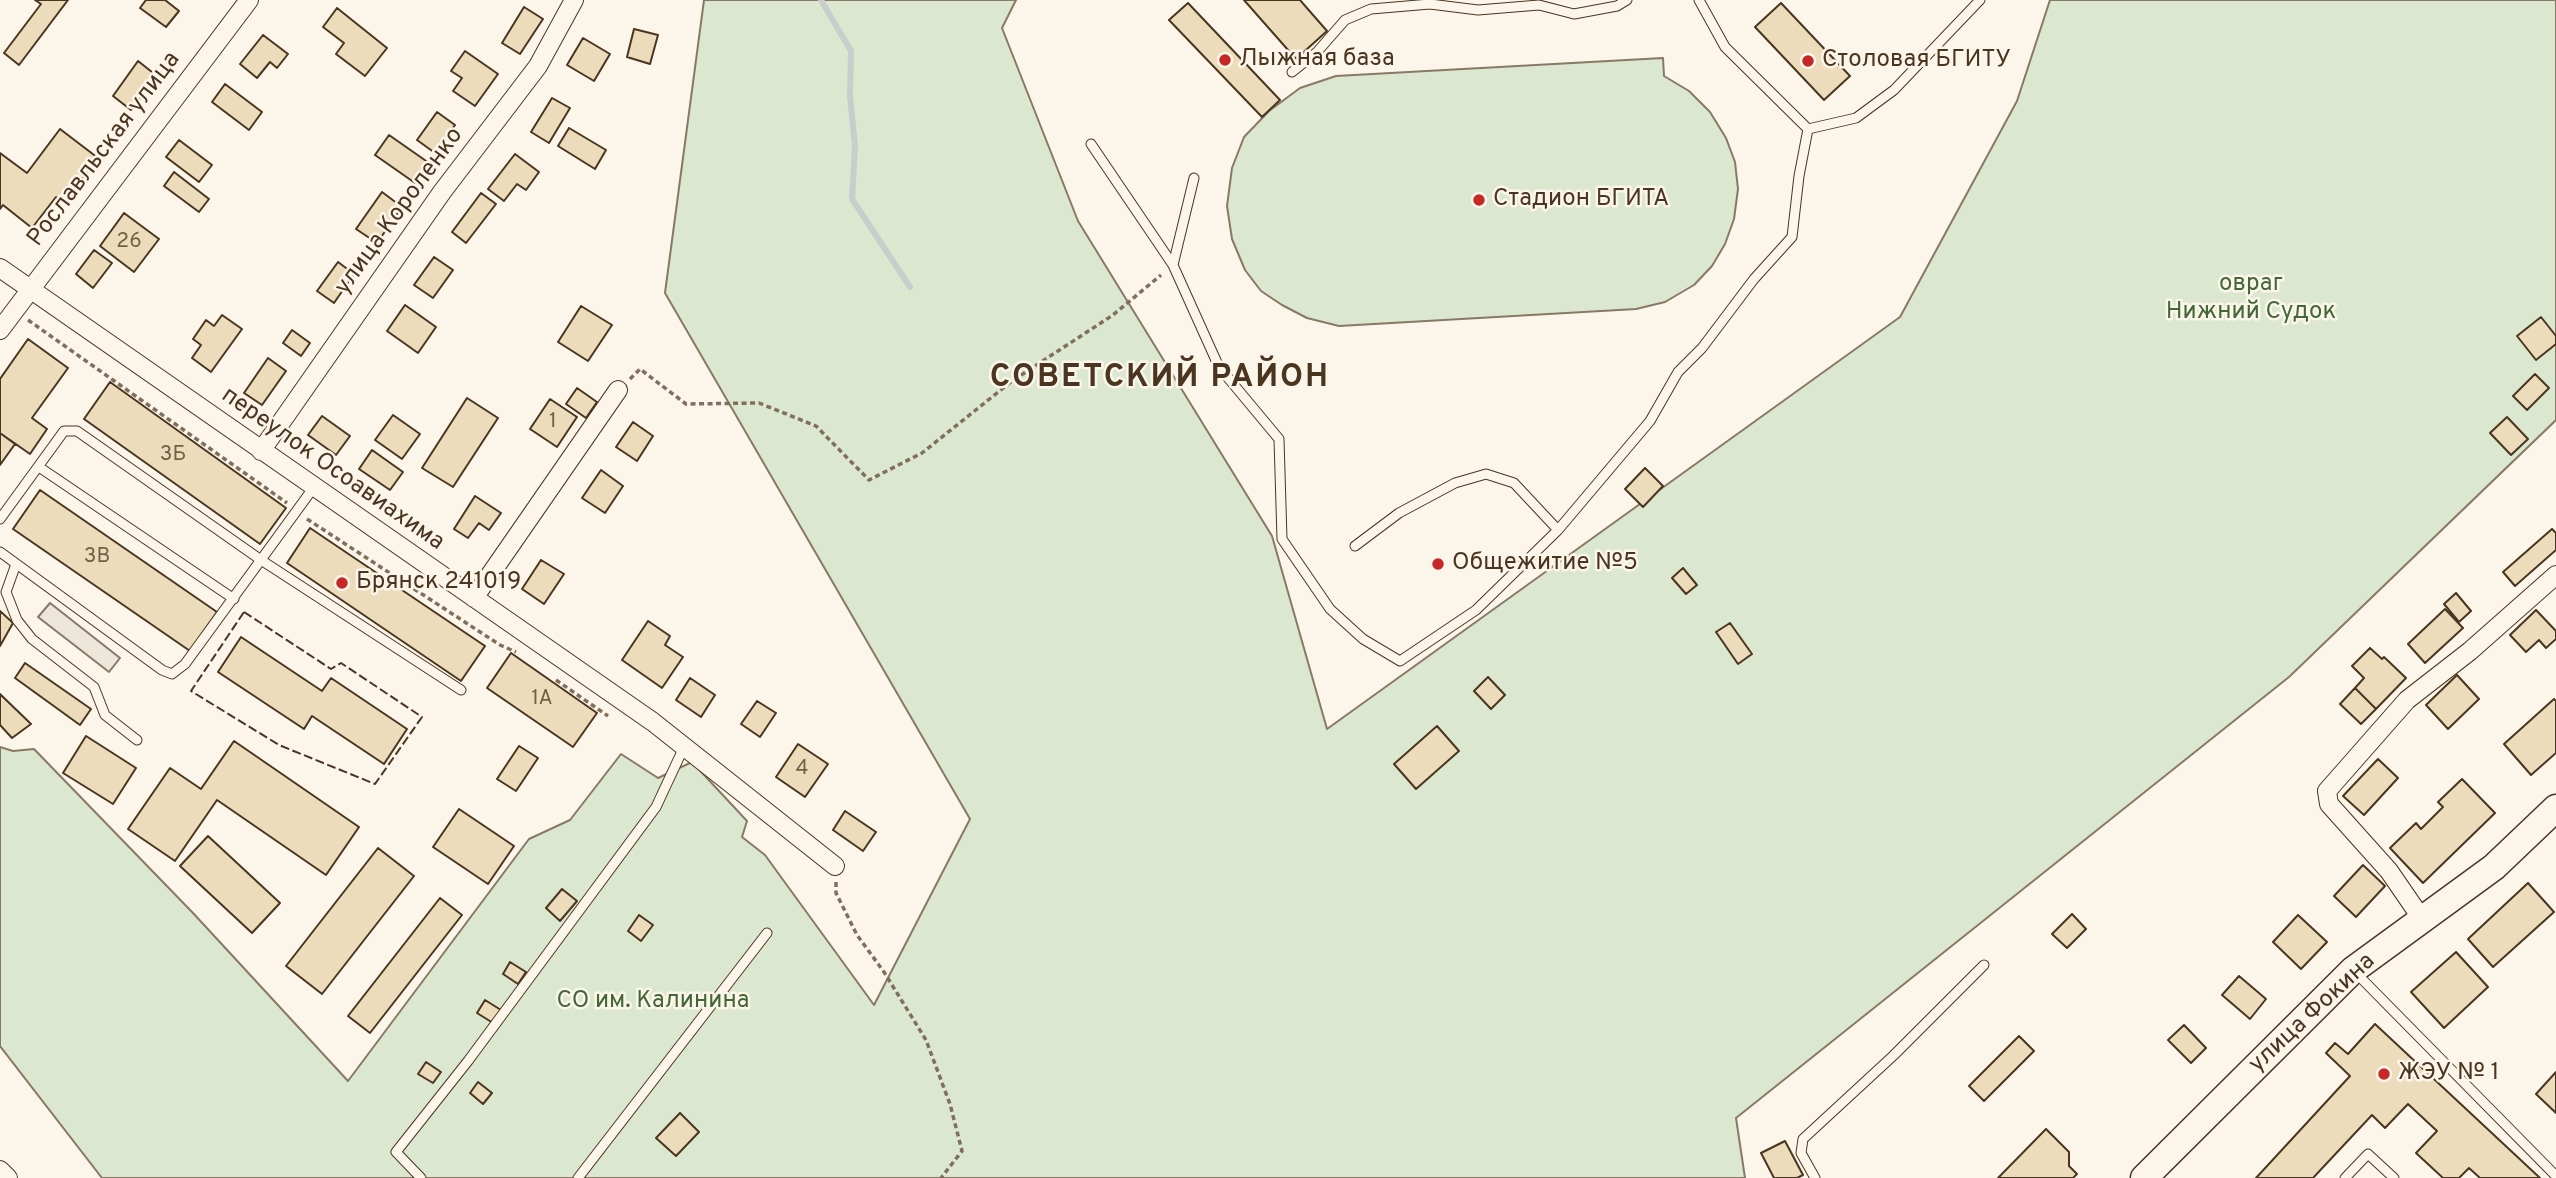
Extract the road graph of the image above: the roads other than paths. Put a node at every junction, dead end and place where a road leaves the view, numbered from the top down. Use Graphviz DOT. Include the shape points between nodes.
graph roads {
  1 [pos="249,0"];
  2 [pos="574,0"];
  3 [pos="1627,0"];
  4 [pos="1699,0"];
  5 [pos="1980,0"];
  6 [pos="1293,72"];
  7 [pos="1808,129"];
  8 [pos="1091,144"];
  9 [pos="1194,178"];
  10 [pos="1173,265"];
  11 [pos="0,268"];
  12 [pos="30,290"];
  13 [pos="0,330"];
  14 [pos="618,390"];
  15 [pos="261,451"];
  16 [pos="39,467"];
  17 [pos="314,487"];
  18 [pos="0,519"];
  19 [pos="1558,530"];
  20 [pos="1355,546"];
  21 [pos="0,552"];
  22 [pos="261,560"];
  23 [pos="16,564"];
  24 [pos="2556,575"];
  25 [pos="474,598"];
  26 [pos="234,599"];
  27 [pos="461,690"];
  28 [pos="137,740"];
  29 [pos="684,747"];
  30 [pos="2556,808"];
  31 [pos="835,866"];
  32 [pos="2422,919"];
  33 [pos="767,933"];
  34 [pos="1984,965"];
  35 [pos="2353,970"];
  36 [pos="0,1170"];
  37 [pos="2154,1172"];
  38 [pos="2556,1177"];
  39 [pos="8,1178"];
  40 [pos="421,1178"];
  41 [pos="578,1178"];
  42 [pos="1815,1178"];
  43 [pos="2345,1178"];
  44 [pos="2394,1178"];
  1 -- 12 [label="street, Рославльская улица"];
  2 -- 15 [label="street, улица Короленко" via="538,66 442,192"];
  3 -- 6 [label="lane" via="1574,14 1539,5 1478,10 1430,4 1371,9 1345,20"];
  4 -- 7 [label="lane" via="1725,47"];
  5 -- 7 [label="lane" via="1894,90 1856,118"];
  7 -- 19 [label="lane" via="1792,237 1678,372 1650,421"];
  8 -- 10 [label="lane"];
  9 -- 10 [label="lane"];
  10 -- 19 [label="lane" via="1219,367 1279,439 1282,539 1330,609 1363,639 1400,661 1476,610"];
  11 -- 12 [label="street, переулок Осоавиахима"];
  12 -- 13 [label="street, Рославльская улица"];
  12 -- 15 [label="street, переулок Осоавиахима"];
  14 -- 25 [label="street"];
  15 -- 17 [label="street, переулок Осоавиахима"];
  16 -- 18 [label="lane"];
  16 -- 22 [label="lane" via="64,431 77,431"];
  16 -- 26 [label="lane"];
  17 -- 22 [label="lane"];
  17 -- 25 [label="street, переулок Осоавиахима"];
  19 -- 20 [label="lane" via="1514,483 1486,474 1455,483 1399,513"];
  21 -- 23 [label="lane"];
  22 -- 26 [label="lane"];
  22 -- 27 [label="lane"];
  23 -- 26 [label="lane" via="167,674 184,664"];
  23 -- 28 [label="lane" via="6,592 17,620 32,639 94,687 105,715"];
  24 -- 32 [label="street" via="2407,700 2327,791 2329,804 2389,871"];
  25 -- 29 [label="street, переулок Осоавиахима"];
  29 -- 31 [label="street, переулок Осоавиахима"];
  29 -- 40 [label="lane" via="656,807 396,1152"];
  30 -- 32 [label="main road, улица Фокина" via="2494,867"];
  32 -- 35 [label="main road, улица Фокина"];
  33 -- 41 [label="lane"];
  34 -- 42 [label="lane" via="1803,1139 1801,1153"];
  35 -- 37 [label="main road, улица Фокина"];
  35 -- 38 [label="lane"];
  36 -- 39 [label="street"];
  43 -- 44 [label="lane" via="2368,1154"];
}
